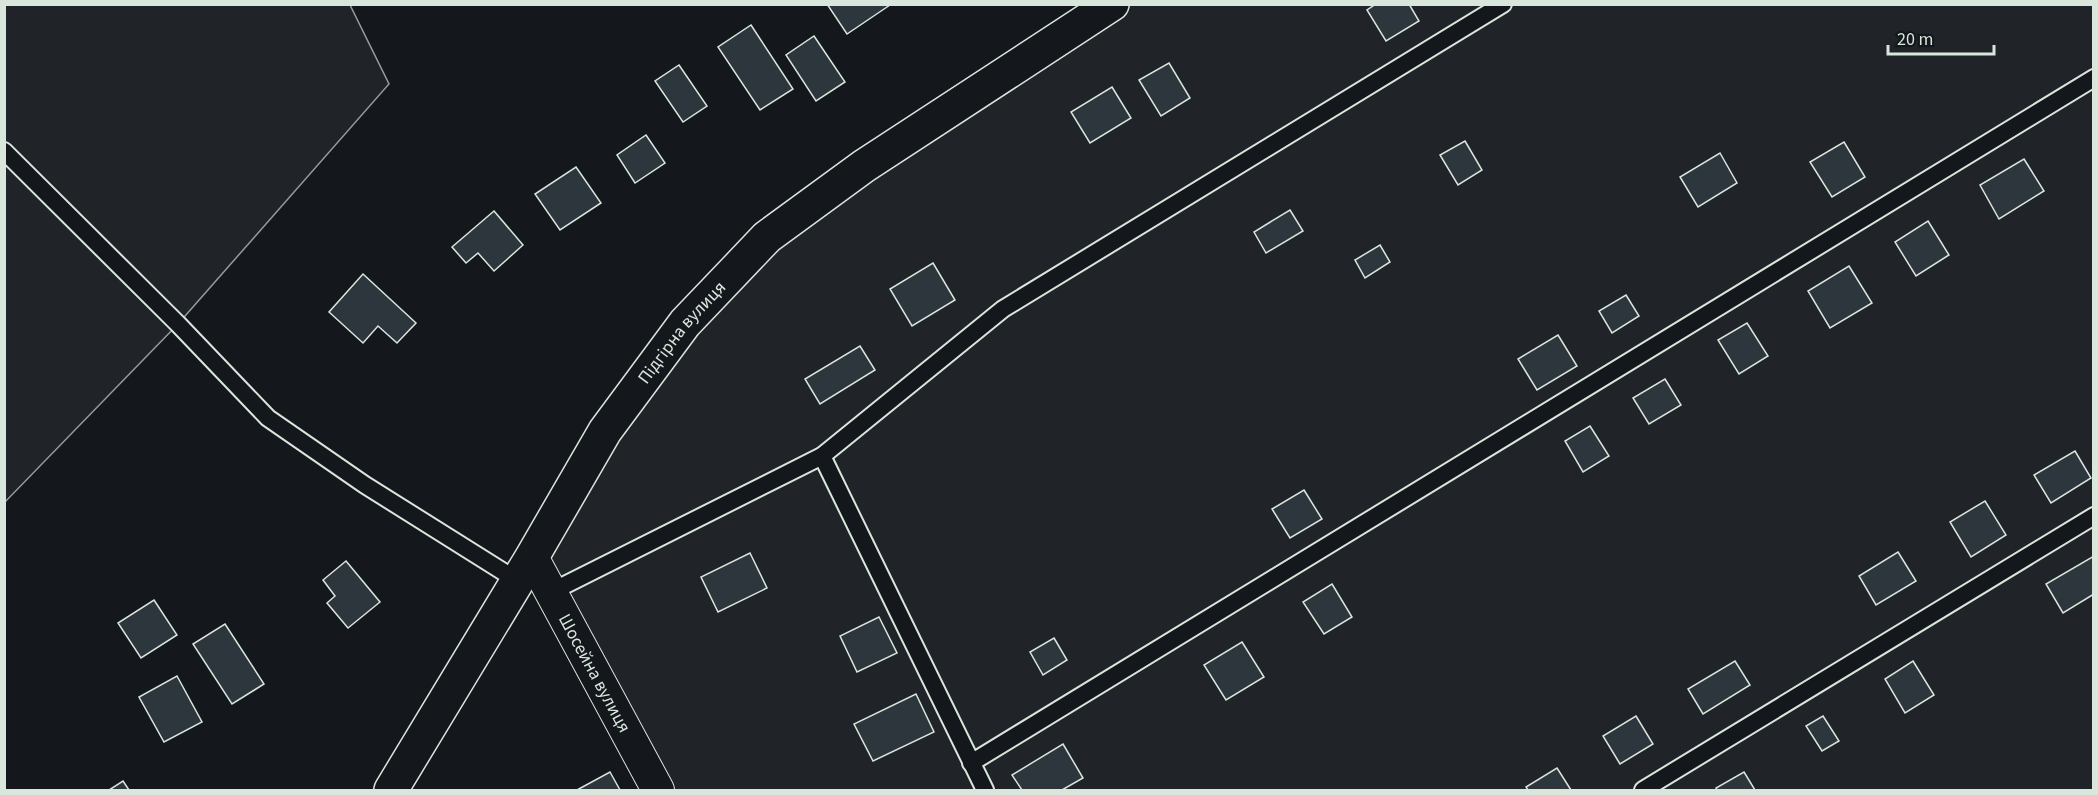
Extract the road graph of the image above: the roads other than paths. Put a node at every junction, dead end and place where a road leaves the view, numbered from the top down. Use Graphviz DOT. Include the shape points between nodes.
graph roads {
  1 [pos="1112,4"];
  2 [pos="1503,4"];
  3 [pos="2094,78"];
  4 [pos="4,151"];
  5 [pos="822,456"];
  6 [pos="2094,516"];
  7 [pos="525,569"];
  8 [pos="551,592"];
  9 [pos="971,763"];
  10 [pos="391,790"];
  11 [pos="658,790"];
  12 [pos="985,790"];
  13 [pos="1643,790"];
  1 -- 7 [label="street, Підгірна вулиця" via="864,166 767,237 685,323 605,431"];
  2 -- 5 [label="lane" via="1003,309"];
  3 -- 9 [label="lane"];
  4 -- 7 [label="lane" via="268,418 365,484"];
  5 -- 8 [label="lane"];
  5 -- 9 [label="lane"];
  6 -- 13 [label="lane"];
  7 -- 8 [label="street, Шосейна вулиця"];
  7 -- 10 [label="street, Підгірна вулиця"];
  8 -- 11 [label="street, Шосейна вулиця"];
  9 -- 12 [label="lane"];
}
